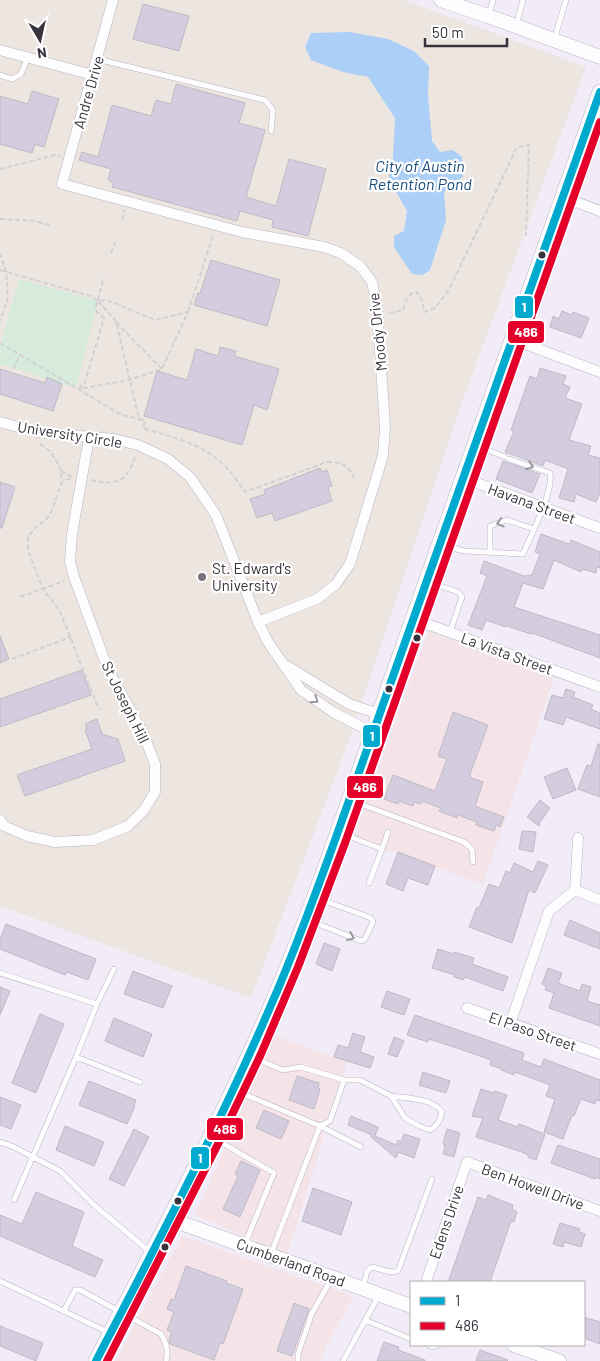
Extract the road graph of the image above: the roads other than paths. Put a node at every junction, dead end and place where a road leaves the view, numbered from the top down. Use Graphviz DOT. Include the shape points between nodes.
graph roads {
  1 [pos="113,0"];
  2 [pos="440,0"];
  3 [pos="493,0"];
  4 [pos="523,0"];
  5 [pos="566,0"];
  6 [pos="465,4"];
  7 [pos="488,16"];
  8 [pos="516,26"];
  9 [pos="554,40"];
  10 [pos="0,50"];
  11 [pos="28,57"];
  12 [pos="600,57"];
  13 [pos="97,59"];
  14 [pos="0,75"];
  15 [pos="92,75"];
  16 [pos="600,92"];
  17 [pos="271,131"];
  18 [pos="62,184"];
  19 [pos="563,197"];
  20 [pos="600,211"];
  21 [pos="512,339"];
  22 [pos="600,372"];
  23 [pos="0,422"];
  24 [pos="89,438"];
  25 [pos="475,445"];
  26 [pos="463,478"];
  27 [pos="543,507"];
  28 [pos="600,528"];
  29 [pos="534,529"];
  30 [pos="440,544"];
  31 [pos="490,551"];
  32 [pos="427,581"];
  33 [pos="413,619"];
  34 [pos="258,622"];
  35 [pos="450,632"];
  36 [pos="284,664"];
  37 [pos="600,686"];
  38 [pos="380,714"];
  39 [pos="373,733"];
  40 [pos="349,800"];
  41 [pos="0,820"];
  42 [pos="338,832"];
  43 [pos="388,832"];
  44 [pos="578,838"];
  45 [pos="382,849"];
  46 [pos="473,862"];
  47 [pos="369,883"];
  48 [pos="575,890"];
  49 [pos="314,897"];
  50 [pos="600,900"];
  51 [pos="306,919"];
  52 [pos="114,969"];
  53 [pos="0,973"];
  54 [pos="97,1004"];
  55 [pos="467,1008"];
  56 [pos="510,1024"];
  57 [pos="600,1054"];
  58 [pos="249,1056"];
  59 [pos="76,1057"];
  60 [pos="344,1080"];
  61 [pos="140,1082"];
  62 [pos="234,1090"];
  63 [pos="391,1096"];
  64 [pos="320,1126"];
  65 [pos="211,1137"];
  66 [pos="0,1142"];
  67 [pos="361,1147"];
  68 [pos="33,1157"];
  69 [pos="466,1162"];
  70 [pos="432,1179"];
  71 [pos="14,1200"];
  72 [pos="600,1210"];
  73 [pos="170,1219"];
  74 [pos="245,1245"];
  75 [pos="152,1253"];
  76 [pos="271,1254"];
  77 [pos="332,1277"];
  78 [pos="0,1281"];
  79 [pos="426,1281"];
  80 [pos="362,1288"];
  81 [pos="379,1295"];
  82 [pos="410,1306"];
  83 [pos="64,1311"];
  84 [pos="121,1313"];
  85 [pos="365,1320"];
  86 [pos="110,1333"];
  87 [pos="410,1339"];
  88 [pos="516,1346"];
  89 [pos="535,1357"];
  90 [pos="100,1360"];
  91 [pos="166,1361"];
  92 [pos="298,1361"];
  93 [pos="343,1361"];
  94 [pos="559,1361"];
  1 -- 13 [label="street, Andre Drive"];
  2 -- 6 [label="street"];
  3 -- 7 [label="lane"];
  4 -- 8 [label="lane"];
  5 -- 9 [label="lane"];
  6 -- 7 [label="street"];
  7 -- 8 [label="street"];
  8 -- 9 [label="street"];
  9 -- 12 [label="street"];
  10 -- 11 [label="street"];
  11 -- 14 [label="lane" via="21,74 12,79"];
  11 -- 15 [label="street"];
  13 -- 15 [label="street, Andre Drive"];
  13 -- 17 [label="lane" via="265,100 274,110"];
  15 -- 18 [label="street, Andre Drive"];
  16 -- 19 [label="main road"];
  18 -- 34 [label="street, Moody Drive" via="242,232 324,247 341,253 360,266 372,282 377,306 385,427 381,462 350,564 336,584 317,599"];
  19 -- 20 [label="street"];
  19 -- 21 [label="main road"];
  21 -- 22 [label="street"];
  21 -- 25 [label="main road"];
  23 -- 24 [label="street, University Circle" via="37,432"];
  24 -- 34 [label="street, University Circle" via="114,439 138,445 168,459 190,477 216,514"];
  24 -- 41 [label="street, St Joseph Hill" via="70,561 109,672 143,733 155,764 154,792 144,810 128,826 93,840 55,842 27,836 4,826"];
  25 -- 26 [label="main road"];
  25 -- 27 [label="lane, one-way" via="550,473 552,480"];
  26 -- 27 [label="street, Havana Street"];
  26 -- 30 [label="main road"];
  27 -- 28 [label="street, Havana Street"];
  27 -- 29 [label="lane"];
  29 -- 31 [label="lane" via="523,554"];
  29 -- 31 [label="lane, one-way" via="507,520 490,526"];
  30 -- 31 [label="lane" via="464,551"];
  30 -- 32 [label="main road"];
  32 -- 33 [label="main road"];
  32 -- 35 [label="lane" via="461,595 462,601"];
  33 -- 35 [label="street, La Vista Street"];
  33 -- 38 [label="main road"];
  34 -- 36 [label="street, University Circle"];
  35 -- 37 [label="street, La Vista Street"];
  36 -- 38 [label="street, University Circle" via="349,704"];
  36 -- 39 [label="street, University Circle, one-way" via="301,690"];
  38 -- 39 [label="main road"];
  39 -- 40 [label="main road"];
  40 -- 42 [label="main road"];
  40 -- 46 [label="lane" via="464,842 472,849"];
  42 -- 45 [label="lane"];
  42 -- 49 [label="main road"];
  43 -- 45 [label="lane"];
  44 -- 48 [label="street"];
  45 -- 47 [label="lane"];
  48 -- 50 [label="street"];
  48 -- 56 [label="street" via="548,912"];
  49 -- 51 [label="main road"];
  51 -- 49 [label="lane, one-way" via="360,941 365,939 373,922 371,918"];
  51 -- 58 [label="main road"];
  52 -- 54 [label="lane"];
  53 -- 54 [label="lane"];
  54 -- 59 [label="lane"];
  55 -- 56 [label="street, El Paso Street"];
  56 -- 57 [label="street, El Paso Street"];
  58 -- 60 [label="lane" via="283,1070 301,1067"];
  58 -- 62 [label="main road"];
  59 -- 61 [label="lane"];
  59 -- 68 [label="lane"];
  60 -- 63 [label="lane" via="360,1080"];
  60 -- 64 [label="lane" via="330,1121"];
  62 -- 64 [label="lane"];
  62 -- 65 [label="main road"];
  63 -- 63 [label="lane" via="405,1118 419,1126 430,1130 440,1120 442,1112 438,1107"];
  64 -- 67 [label="lane"];
  64 -- 76 [label="lane"];
  65 -- 73 [label="main road"];
  65 -- 74 [label="lane" via="274,1173"];
  66 -- 68 [label="lane"];
  68 -- 71 [label="lane"];
  68 -- 75 [label="lane" via="60,1171 94,1205"];
  69 -- 72 [label="street, Ben Howell Drive"];
  69 -- 79 [label="street, Edens Drive"];
  70 -- 80 [label="lane" via="398,1271 372,1267"];
  73 -- 74 [label="street, Cumberland Road"];
  73 -- 75 [label="main road"];
  74 -- 76 [label="street, Cumberland Road"];
  75 -- 84 [label="main road"];
  76 -- 77 [label="street, Cumberland Road"];
  77 -- 80 [label="street, Cumberland Road"];
  77 -- 92 [label="lane" via="312,1314"];
  78 -- 83 [label="lane"];
  80 -- 81 [label="street, Cumberland Road"];
  81 -- 82 [label="street, Cumberland Road"];
  81 -- 85 [label="lane"];
  83 -- 84 [label="lane" via="75,1290 80,1290"];
  83 -- 86 [label="lane"];
  84 -- 86 [label="main road"];
  84 -- 91 [label="lane" via="162,1334 168,1354"];
  85 -- 87 [label="lane"];
  85 -- 93 [label="lane"];
  86 -- 90 [label="main road"];
  88 -- 89 [label="street"];
  89 -- 94 [label="street"];
}
